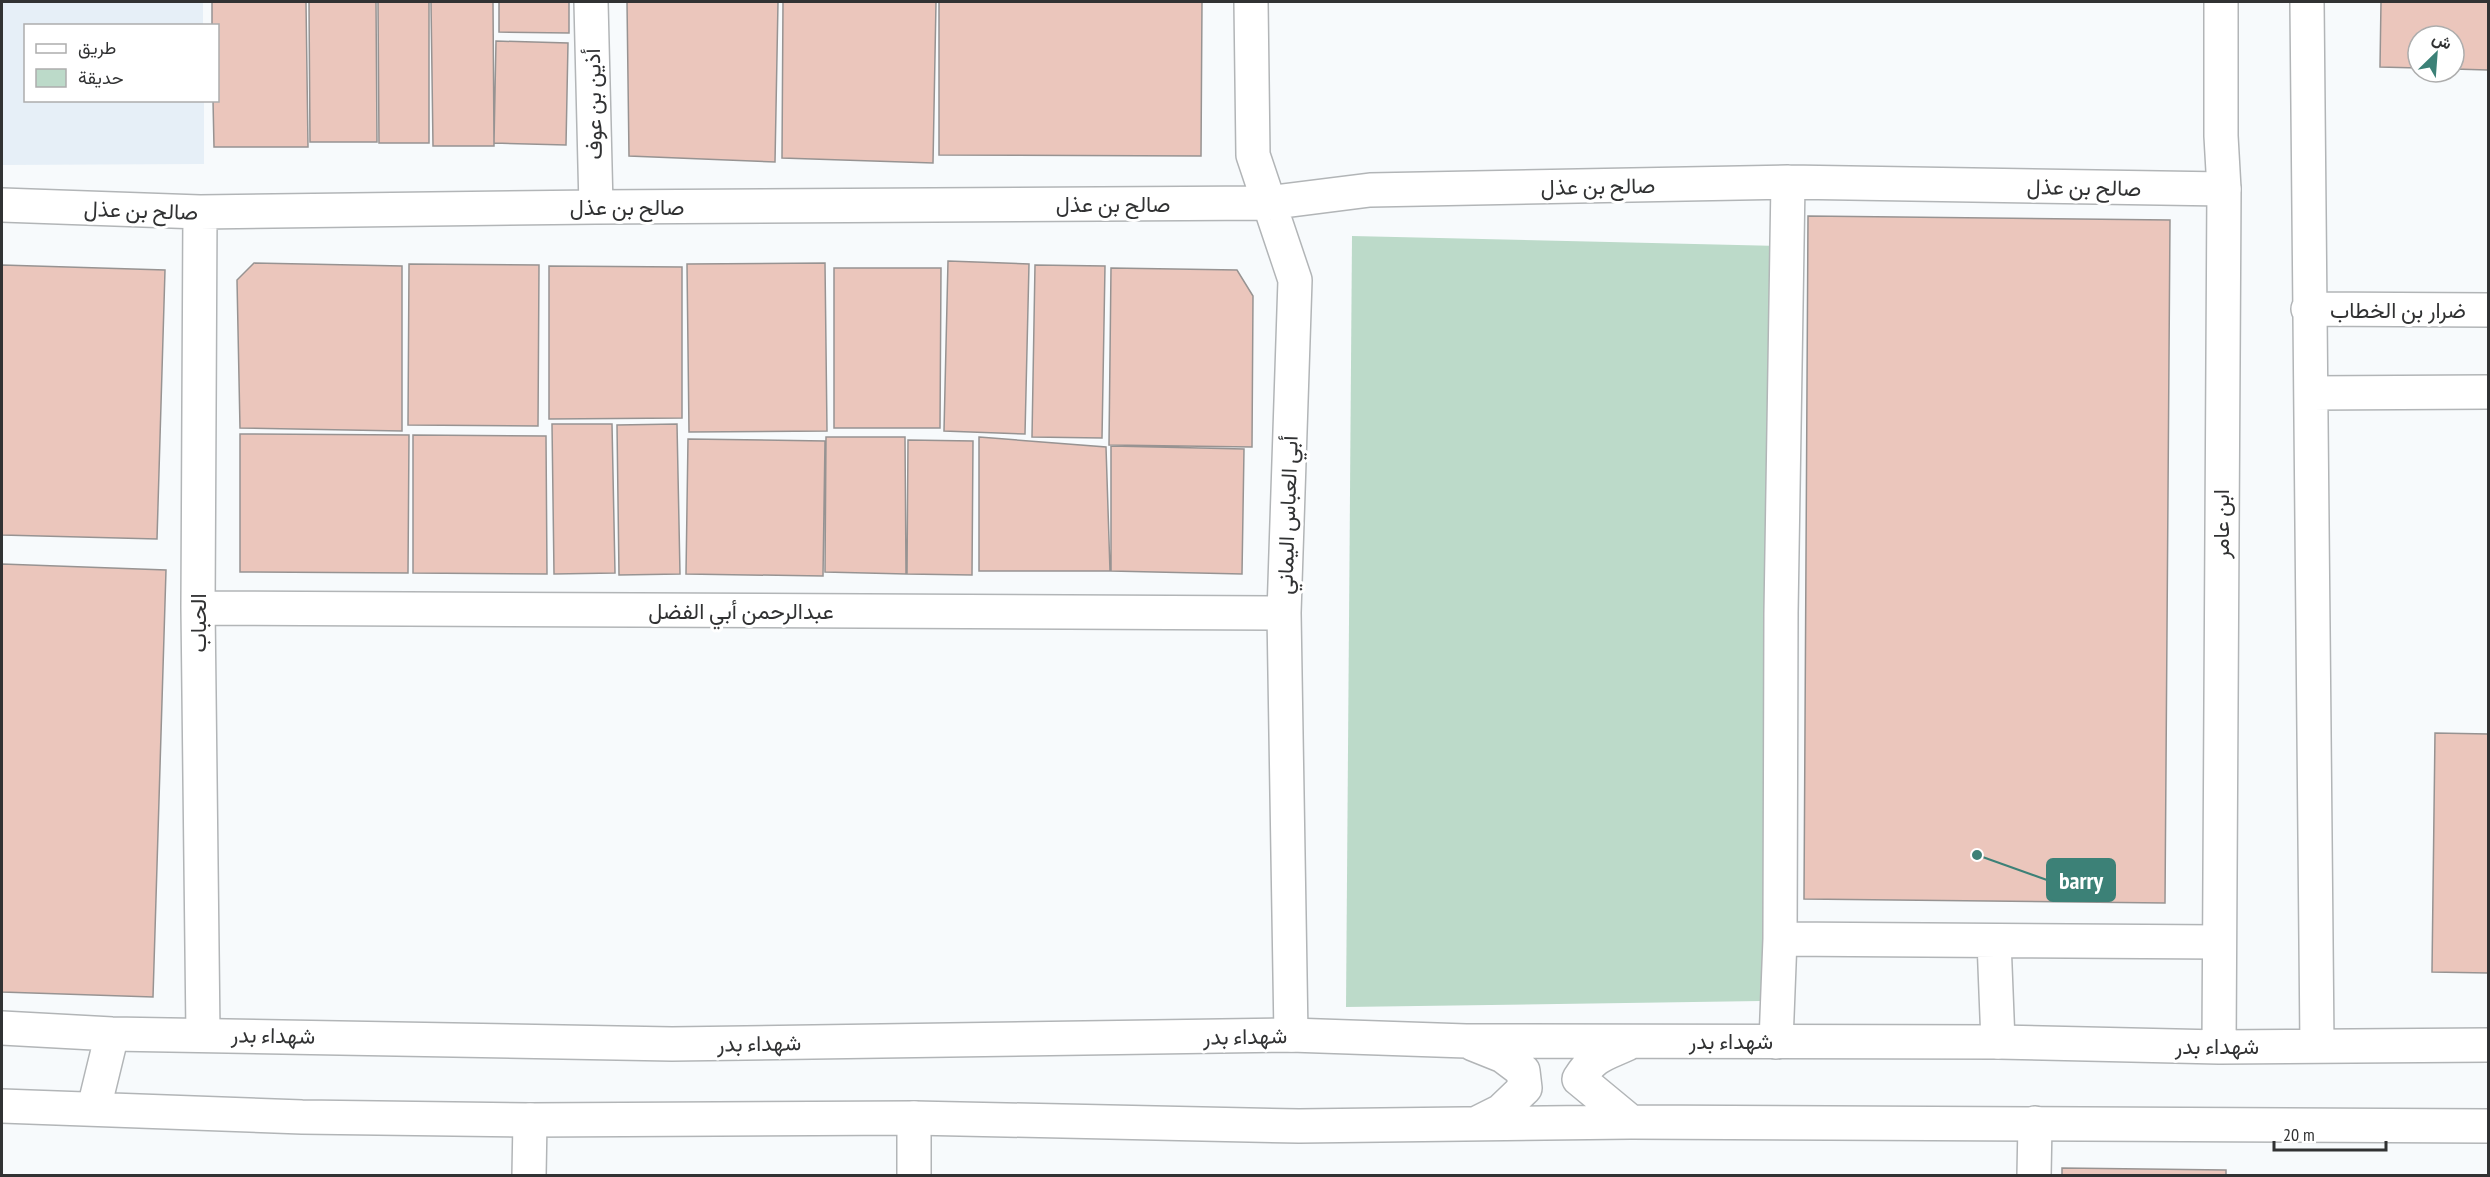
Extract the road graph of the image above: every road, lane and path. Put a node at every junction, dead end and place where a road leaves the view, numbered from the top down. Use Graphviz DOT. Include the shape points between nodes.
graph roads {
  1 [pos="591,2"];
  2 [pos="1251,2"];
  3 [pos="2221,2"];
  4 [pos="2307,2"];
  5 [pos="1788,182"];
  6 [pos="2224,189"];
  7 [pos="1268,203"];
  8 [pos="2,205"];
  9 [pos="596,207"];
  10 [pos="200,212"];
  11 [pos="2308,309"];
  12 [pos="2488,310"];
  13 [pos="2311,393"];
  14 [pos="2488,393"];
  15 [pos="198,609"];
  16 [pos="1284,613"];
  17 [pos="1780,939"];
  18 [pos="1994,941"];
  19 [pos="2219,942"];
  20 [pos="2,1028"];
  21 [pos="112,1034"];
  22 [pos="203,1034"];
  23 [pos="1290,1035"];
  24 [pos="1466,1041"];
  25 [pos="1634,1041"];
  26 [pos="1776,1042"];
  27 [pos="1998,1042"];
  28 [pos="2488,1045"];
  29 [pos="2317,1046"];
  30 [pos="2219,1047"];
  31 [pos="2,1106"];
  32 [pos="94,1108"];
  33 [pos="914,1118"];
  34 [pos="530,1120"];
  35 [pos="1631,1122"];
  36 [pos="2035,1123"];
  37 [pos="1473,1125"];
  38 [pos="2488,1126"];
  39 [pos="529,1176"];
  40 [pos="914,1176"];
  41 [pos="2034,1176"];
  1 -- 9 [label="street, أذين بن عوف"];
  2 -- 7 [label="street, أبي العباس اليماني" via="1253,155"];
  3 -- 6 [label="street, ابن عامر"];
  4 -- 11 [label="street"];
  5 -- 6 [label="street, صالح بن عذل"];
  5 -- 7 [label="street, صالح بن عذل" via="1370,190"];
  5 -- 17 [label="street"];
  6 -- 19 [label="street, ابن عامر"];
  7 -- 9 [label="street, صالح بن عذل"];
  7 -- 16 [label="street, أبي العباس اليماني" via="1294,280"];
  8 -- 10 [label="street, صالح بن عذل"];
  9 -- 10 [label="street, صالح بن عذل"];
  10 -- 15 [label="street, الحباب"];
  11 -- 12 [label="street, ضرار بن الخطاب"];
  11 -- 13 [label="street"];
  13 -- 14 [label="street"];
  13 -- 29 [label="street"];
  15 -- 16 [label="street, عبدالرحمن أبي الفضل"];
  15 -- 22 [label="street, الحباب"];
  16 -- 23 [label="street, أبي العباس اليماني"];
  17 -- 18 [label="street"];
  17 -- 26 [label="street"];
  18 -- 19 [label="street"];
  18 -- 27 [label="street"];
  19 -- 30 [label="street, ابن عامر"];
  20 -- 21 [label="street, شهداء بدر"];
  21 -- 22 [label="street, شهداء بدر"];
  21 -- 32 [label="street"];
  22 -- 23 [label="street, شهداء بدر" via="672,1044"];
  23 -- 24 [label="street, شهداء بدر"];
  24 -- 25 [label="street, شهداء بدر"];
  24 -- 37 [label="street" via="1503,1056 1524,1071 1525,1088 1501,1111"];
  25 -- 26 [label="street, شهداء بدر"];
  25 -- 35 [label="street" via="1602,1053 1579,1079"];
  26 -- 27 [label="street, شهداء بدر"];
  27 -- 30 [label="street, شهداء بدر"];
  28 -- 29 [label="street, شهداء بدر"];
  29 -- 30 [label="street, شهداء بدر"];
  31 -- 32 [label="street"];
  32 -- 34 [label="street" via="302,1117"];
  33 -- 34 [label="street"];
  33 -- 37 [label="street" via="1299,1126"];
  33 -- 40 [label="street"];
  34 -- 39 [label="street"];
  35 -- 36 [label="street"];
  35 -- 37 [label="street"];
  36 -- 38 [label="street"];
  36 -- 41 [label="street"];
}
